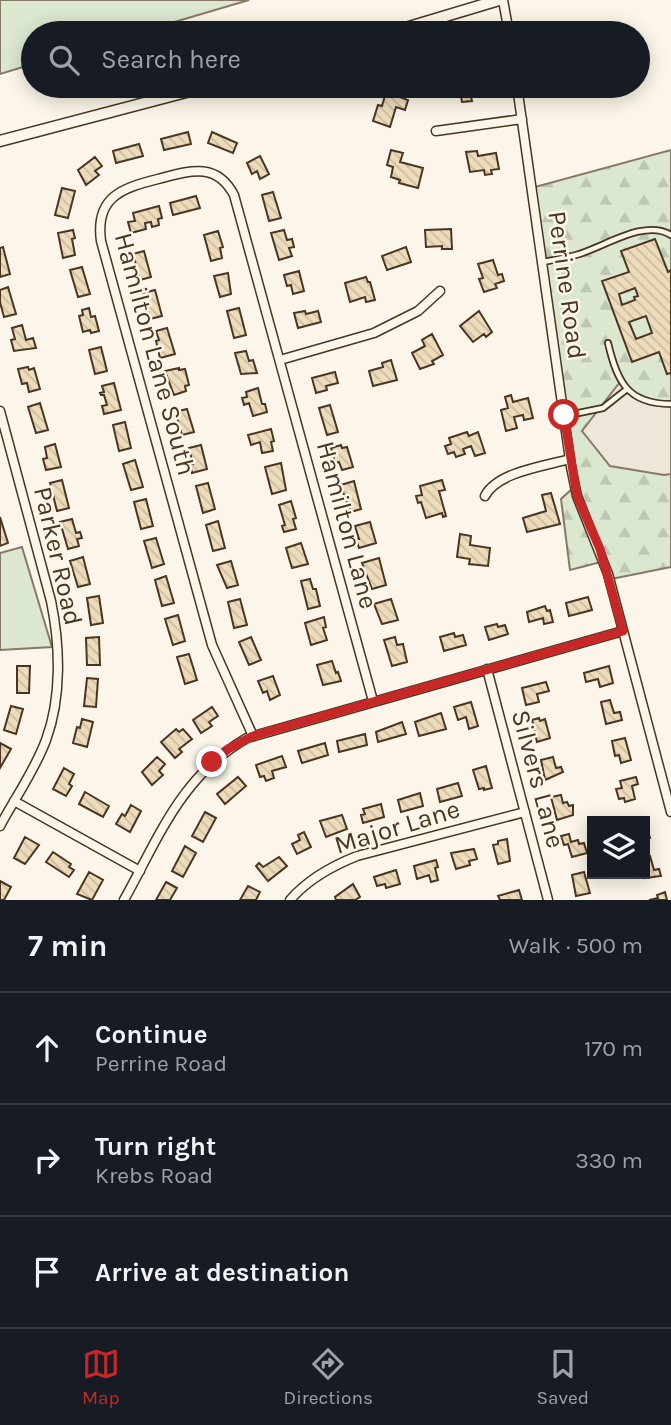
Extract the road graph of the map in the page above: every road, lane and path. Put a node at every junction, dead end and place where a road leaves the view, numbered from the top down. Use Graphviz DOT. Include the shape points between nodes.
graph roads {
  1 [pos="501,0"];
  2 [pos="430,21"];
  3 [pos="506,21"];
  4 [pos="163,98"];
  5 [pos="519,98"];
  6 [pos="522,119"];
  7 [pos="436,131"];
  8 [pos="0,141"];
  9 [pos="671,235"];
  10 [pos="543,261"];
  11 [pos="440,291"];
  12 [pos="608,343"];
  13 [pos="280,360"];
  14 [pos="627,389"];
  15 [pos="671,404"];
  16 [pos="0,411"];
  17 [pos="564,415"];
  18 [pos="12,455"];
  19 [pos="0,458"];
  20 [pos="570,459"];
  21 [pos="485,496"];
  22 [pos="623,631"];
  23 [pos="487,669"];
  24 [pos="373,701"];
  25 [pos="253,736"];
  26 [pos="14,801"];
  27 [pos="525,812"];
  28 [pos="671,812"];
  29 [pos="0,826"];
  30 [pos="140,871"];
  31 [pos="124,900"];
  32 [pos="290,900"];
  33 [pos="548,900"];
  1 -- 2 [label="street"];
  1 -- 3 [label="street"];
  4 -- 8 [label="street"];
  5 -- 6 [label="street, Perrine Road"];
  6 -- 7 [label="street"];
  6 -- 10 [label="street, Perrine Road"];
  9 -- 10 [label="lane" via="652,229 639,231 577,255"];
  10 -- 17 [label="street, Perrine Road"];
  11 -- 13 [label="street" via="418,311 374,333"];
  12 -- 14 [label="lane" via="620,382"];
  13 -- 24 [label="street, Hamilton Lane"];
  13 -- 25 [label="street, Hamilton Lane South" via="237,203 225,181 212,173 189,171 130,186 114,195 101,215 101,241 212,645"];
  14 -- 15 [label="lane" via="654,404"];
  14 -- 17 [label="lane" via="603,408"];
  16 -- 18 [label="street, Parker Road"];
  17 -- 20 [label="street, Perrine Road"];
  18 -- 19 [label="street"];
  18 -- 26 [label="street, Parker Road" via="57,629 57,688 46,740"];
  20 -- 21 [label="street" via="505,478 493,484"];
  20 -- 22 [label="street, Perrine Road" via="577,496 600,549"];
  22 -- 23 [label="street"];
  22 -- 28 [label="street, Perrine Road"];
  23 -- 24 [label="street"];
  23 -- 27 [label="street, Silvers Lane"];
  24 -- 25 [label="street"];
  25 -- 30 [label="street" via="228,749 183,793"];
  26 -- 29 [label="street, Parker Road"];
  26 -- 30 [label="street"];
  27 -- 32 [label="street, Major Lane" via="357,856 327,870"];
  27 -- 33 [label="street, Silvers Lane"];
  30 -- 31 [label="street"];
}
